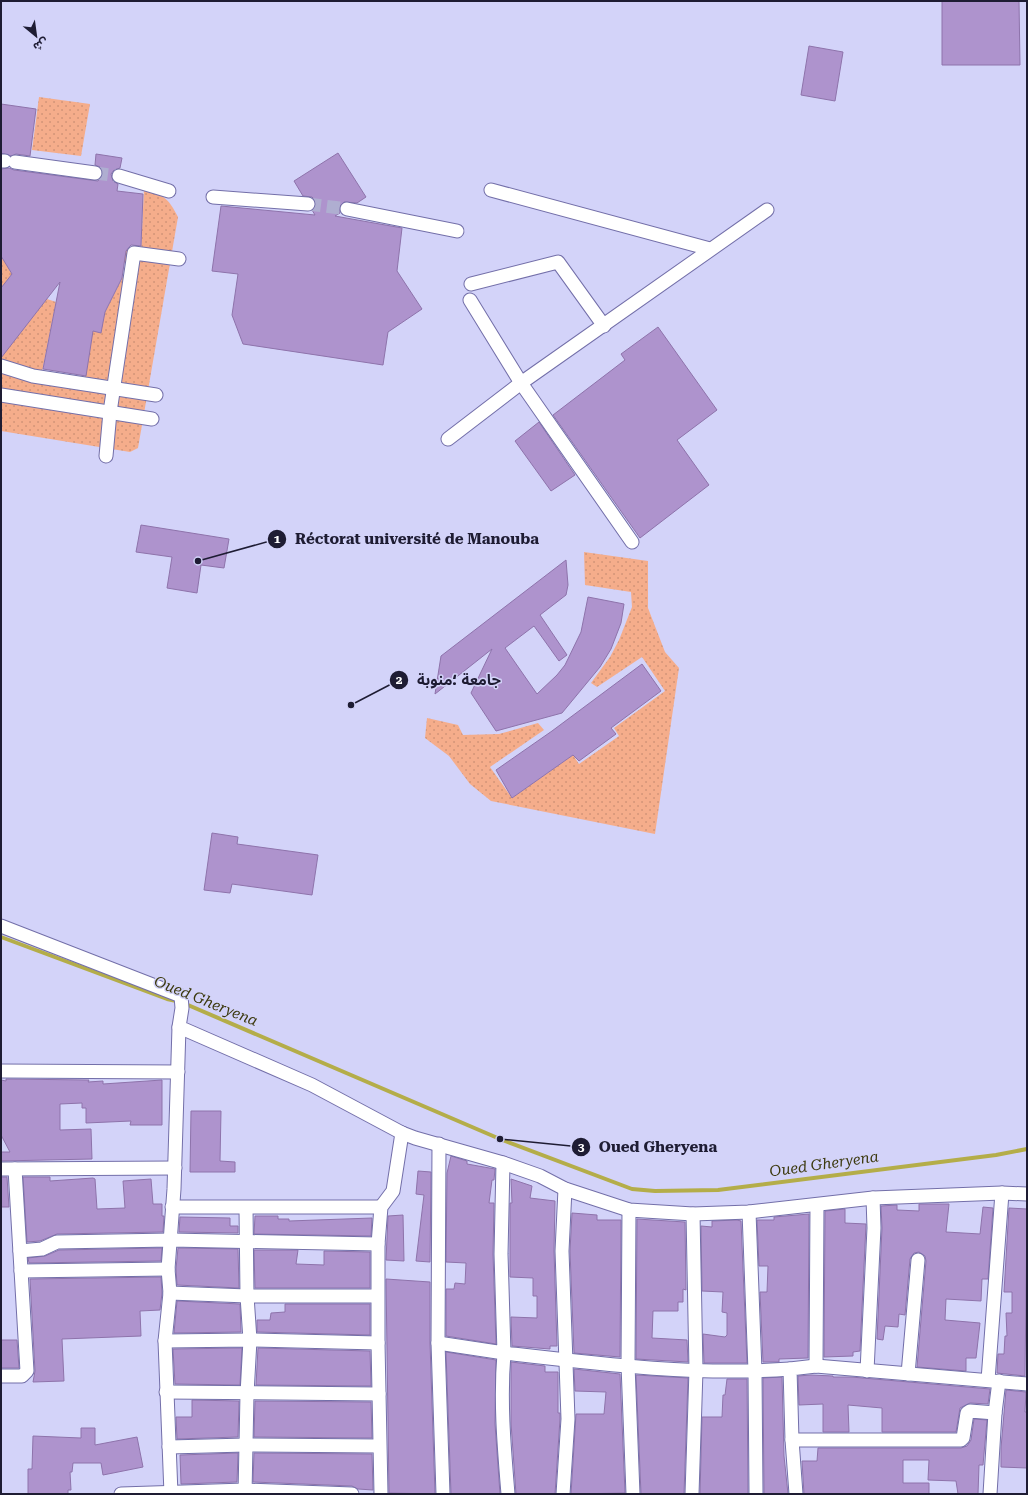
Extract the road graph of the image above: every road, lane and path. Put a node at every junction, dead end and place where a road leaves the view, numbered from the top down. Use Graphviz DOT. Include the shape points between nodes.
graph roads {
  1 [pos="7,161"];
  2 [pos="95,173"];
  3 [pos="119,176"];
  4 [pos="491,190"];
  5 [pos="169,191"];
  6 [pos="214,197"];
  7 [pos="308,204"];
  8 [pos="347,209"];
  9 [pos="767,210"];
  10 [pos="457,231"];
  11 [pos="710,249"];
  12 [pos="179,259"];
  13 [pos="471,284"];
  14 [pos="470,300"];
  15 [pos="604,326"];
  16 [pos="1,366"];
  17 [pos="521,383"];
  18 [pos="115,389"];
  19 [pos="1,395"];
  20 [pos="156,395"];
  21 [pos="110,412"];
  22 [pos="152,419"];
  23 [pos="448,439"];
  24 [pos="106,456"];
  25 [pos="632,542"];
  26 [pos="1,926"];
  27 [pos="179,1027"];
  28 [pos="1,1071"];
  29 [pos="178,1072"];
  30 [pos="402,1133"];
  31 [pos="439,1144"];
  32 [pos="503,1163"];
  33 [pos="175,1168"];
  34 [pos="1,1169"];
  35 [pos="16,1169"];
  36 [pos="565,1189"];
  37 [pos="1002,1193"];
  38 [pos="1027,1194"];
  39 [pos="872,1198"];
  40 [pos="816,1205"];
  41 [pos="172,1207"];
  42 [pos="381,1207"];
  43 [pos="246,1208"];
  44 [pos="629,1210"];
  45 [pos="748,1212"];
  46 [pos="693,1214"];
  47 [pos="171,1240"];
  48 [pos="247,1242"];
  49 [pos="378,1244"];
  50 [pos="20,1251"];
  51 [pos="918,1260"];
  52 [pos="168,1269"];
  53 [pos="21,1271"];
  54 [pos="170,1293"];
  55 [pos="247,1296"];
  56 [pos="377,1296"];
  57 [pos="250,1340"];
  58 [pos="165,1342"];
  59 [pos="378,1343"];
  60 [pos="438,1343"];
  61 [pos="504,1353"];
  62 [pos="566,1360"];
  63 [pos="628,1365"];
  64 [pos="816,1366"];
  65 [pos="790,1369"];
  66 [pos="696,1370"];
  67 [pos="867,1371"];
  68 [pos="755,1372"];
  69 [pos="908,1374"];
  70 [pos="1,1376"];
  71 [pos="993,1381"];
  72 [pos="1027,1384"];
  73 [pos="166,1392"];
  74 [pos="247,1394"];
  75 [pos="379,1394"];
  76 [pos="995,1413"];
  77 [pos="792,1440"];
  78 [pos="246,1445"];
  79 [pos="379,1446"];
  80 [pos="169,1447"];
  81 [pos="245,1492"];
  82 [pos="171,1493"];
  83 [pos="121,1494"];
  84 [pos="352,1494"];
  85 [pos="381,1494"];
  86 [pos="443,1494"];
  87 [pos="508,1494"];
  88 [pos="563,1494"];
  89 [pos="633,1494"];
  90 [pos="692,1494"];
  91 [pos="756,1494"];
  92 [pos="796,1494"];
  93 [pos="990,1494"];
  1 -- 2 [label="street"];
  3 -- 5 [label="street"];
  4 -- 11 [label="street"];
  6 -- 7 [label="street"];
  8 -- 10 [label="street"];
  9 -- 11 [label="street"];
  11 -- 15 [label="street"];
  12 -- 18 [label="street" via="134,253"];
  13 -- 15 [label="street" via="558,262"];
  14 -- 17 [label="street"];
  15 -- 17 [label="street"];
  16 -- 18 [label="street" via="33,376"];
  17 -- 23 [label="street"];
  17 -- 25 [label="street"];
  18 -- 20 [label="street"];
  18 -- 21 [label="street"];
  19 -- 21 [label="street"];
  21 -- 22 [label="street"];
  21 -- 24 [label="street"];
  26 -- 27 [label="street" via="181,1002"];
  27 -- 29 [label="street"];
  27 -- 30 [label="street" via="305,1082"];
  28 -- 29 [label="street"];
  29 -- 33 [label="street"];
  30 -- 31 [label="street"];
  30 -- 42 [label="street" via="393,1191"];
  31 -- 32 [label="street"];
  31 -- 60 [label="street"];
  32 -- 36 [label="street" via="540,1176"];
  32 -- 61 [label="street" via="501,1254"];
  33 -- 35 [label="street"];
  33 -- 41 [label="street"];
  34 -- 35 [label="street"];
  35 -- 50 [label="street"];
  36 -- 44 [label="street"];
  36 -- 62 [label="street" via="562,1251"];
  37 -- 38 [label="street"];
  37 -- 39 [label="street"];
  37 -- 71 [label="street"];
  39 -- 40 [label="street"];
  39 -- 67 [label="street" via="874,1228"];
  40 -- 45 [label="street"];
  40 -- 64 [label="street"];
  41 -- 43 [label="street"];
  41 -- 47 [label="street"];
  42 -- 43 [label="street"];
  42 -- 49 [label="street"];
  43 -- 48 [label="street"];
  44 -- 46 [label="street"];
  44 -- 63 [label="street"];
  45 -- 46 [label="street"];
  45 -- 68 [label="street"];
  46 -- 66 [label="street"];
  47 -- 48 [label="street"];
  47 -- 50 [label="street" via="57,1242 42,1249"];
  47 -- 52 [label="street"];
  48 -- 49 [label="street"];
  48 -- 55 [label="street"];
  49 -- 56 [label="street"];
  50 -- 53 [label="street"];
  51 -- 69 [label="street"];
  52 -- 53 [label="street"];
  52 -- 54 [label="street"];
  53 -- 70 [label="street" via="27,1371 22,1376"];
  54 -- 55 [label="street"];
  54 -- 58 [label="street"];
  55 -- 56 [label="street"];
  55 -- 57 [label="street"];
  56 -- 59 [label="street"];
  57 -- 58 [label="street"];
  57 -- 59 [label="street"];
  57 -- 74 [label="street"];
  58 -- 73 [label="street"];
  59 -- 75 [label="street"];
  60 -- 61 [label="street"];
  60 -- 86 [label="street"];
  61 -- 62 [label="street"];
  61 -- 87 [label="street" via="501,1386"];
  62 -- 63 [label="street"];
  62 -- 88 [label="street" via="568,1419"];
  63 -- 66 [label="street"];
  63 -- 89 [label="street"];
  64 -- 65 [label="street"];
  64 -- 67 [label="street"];
  65 -- 68 [label="street"];
  65 -- 77 [label="street"];
  66 -- 68 [label="street"];
  66 -- 90 [label="street"];
  67 -- 69 [label="street"];
  68 -- 91 [label="street"];
  69 -- 71 [label="street"];
  71 -- 72 [label="street"];
  71 -- 76 [label="street"];
  73 -- 74 [label="street"];
  73 -- 80 [label="street"];
  74 -- 75 [label="street"];
  74 -- 78 [label="street"];
  75 -- 79 [label="street"];
  76 -- 77 [label="street" via="968,1412 963,1438 954,1441"];
  76 -- 93 [label="street"];
  77 -- 92 [label="street"];
  78 -- 79 [label="street"];
  78 -- 80 [label="street"];
  78 -- 81 [label="street"];
  79 -- 85 [label="street"];
  80 -- 82 [label="street"];
  81 -- 82 [label="street"];
  81 -- 84 [label="street"];
  82 -- 83 [label="street"];
}
